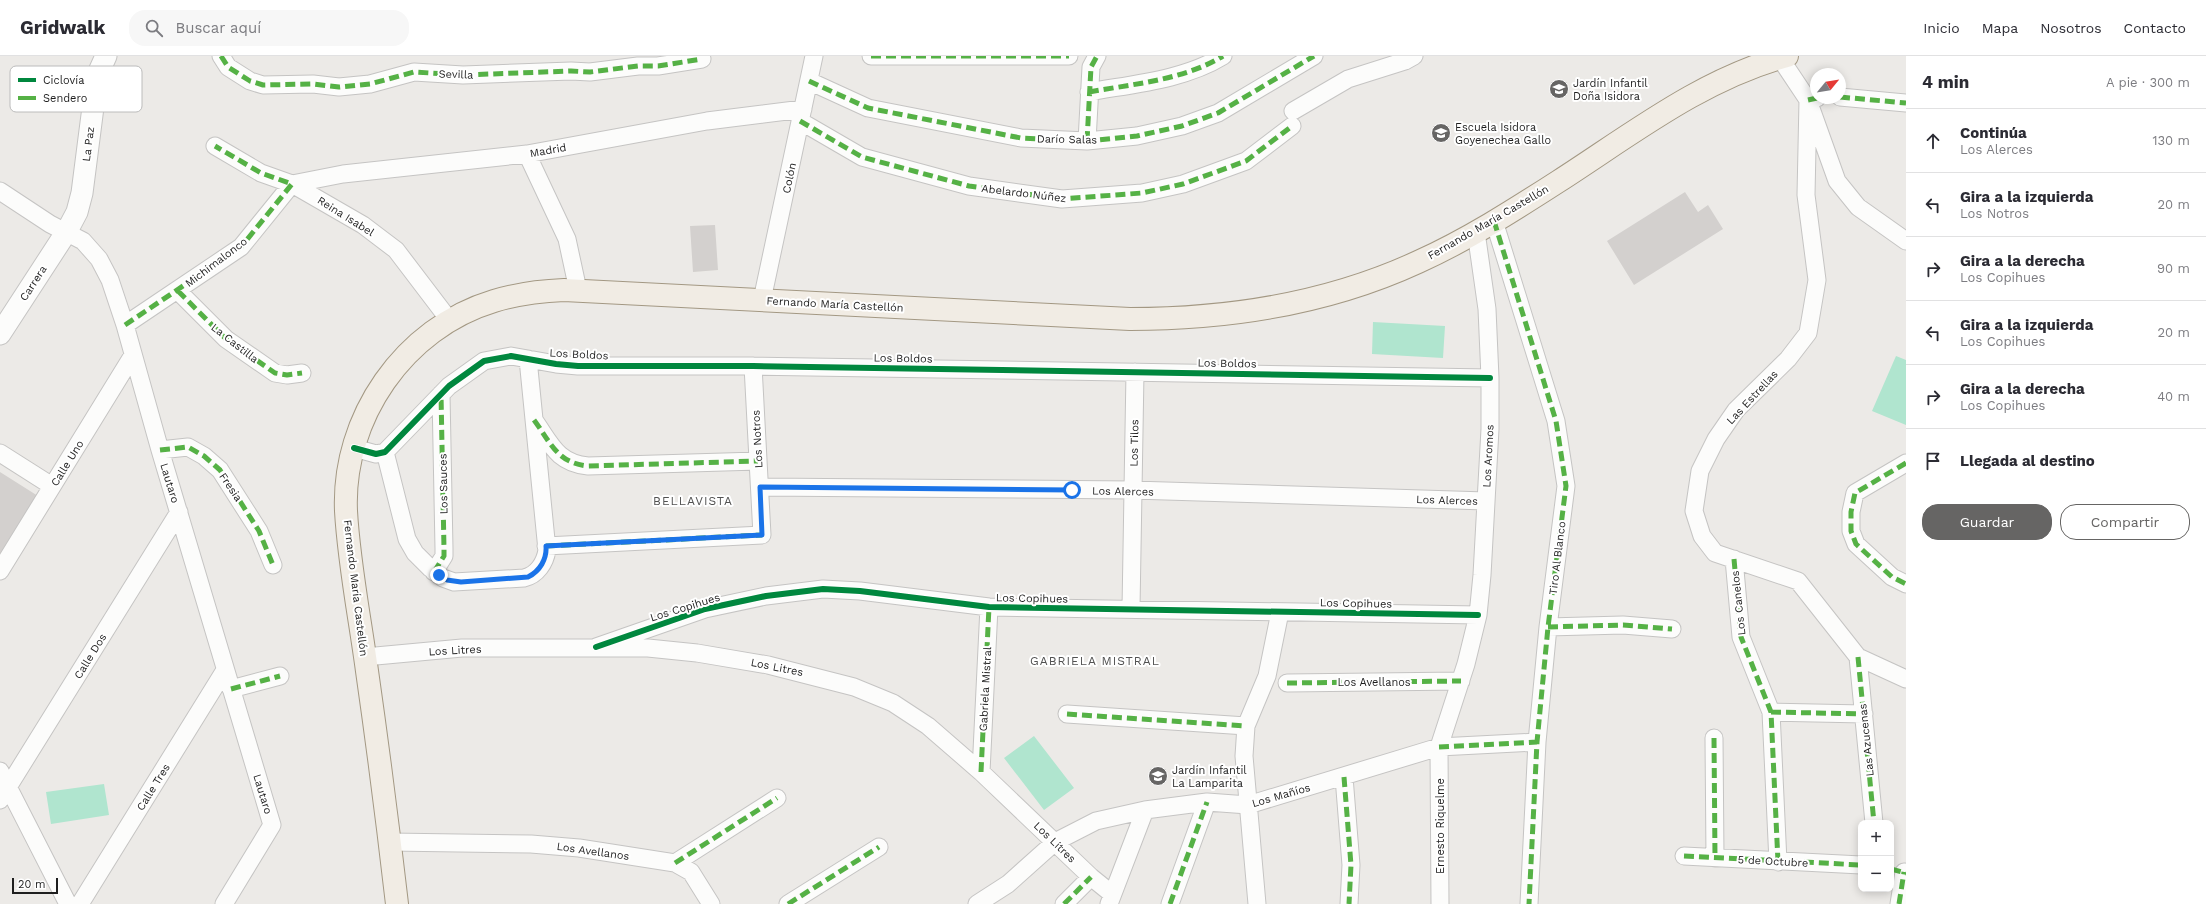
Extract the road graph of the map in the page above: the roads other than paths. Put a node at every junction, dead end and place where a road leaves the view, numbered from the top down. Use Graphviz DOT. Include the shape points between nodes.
graph roads {
  1 [pos="106,56"];
  2 [pos="221,56"];
  3 [pos="814,56"];
  4 [pos="871,56"];
  5 [pos="1069,56"];
  6 [pos="1097,56"];
  7 [pos="1223,56"];
  8 [pos="1314,56"];
  9 [pos="1414,56"];
  10 [pos="1781,57"];
  11 [pos="702,59"];
  12 [pos="102,66"];
  13 [pos="809,81"];
  14 [pos="1089,92"];
  15 [pos="1810,95"];
  16 [pos="1846,98"];
  17 [pos="1906,103"];
  18 [pos="1813,104"];
  19 [pos="1814,104"];
  20 [pos="92,112"];
  21 [pos="802,115"];
  22 [pos="1087,141"];
  23 [pos="215,146"];
  24 [pos="527,154"];
  25 [pos="292,184"];
  26 [pos="0,191"];
  27 [pos="1494,221"];
  28 [pos="67,231"];
  29 [pos="1476,232"];
  30 [pos="1906,241"];
  31 [pos="578,290"];
  32 [pos="178,291"];
  33 [pos="762,300"];
  34 [pos="450,321"];
  35 [pos="125,325"];
  36 [pos="0,334"];
  37 [pos="133,355"];
  38 [pos="528,359"];
  39 [pos="753,366"];
  40 [pos="1135,372"];
  41 [pos="302,373"];
  42 [pos="1490,378"];
  43 [pos="441,394"];
  44 [pos="534,420"];
  45 [pos="354,448"];
  46 [pos="160,450"];
  47 [pos="385,452"];
  48 [pos="0,453"];
  49 [pos="758,461"];
  50 [pos="1906,463"];
  51 [pos="52,486"];
  52 [pos="760,487"];
  53 [pos="1133,490"];
  54 [pos="1486,501"];
  55 [pos="179,512"];
  56 [pos="546,546"];
  57 [pos="1734,559"];
  58 [pos="273,565"];
  59 [pos="0,571"];
  60 [pos="434,572"];
  61 [pos="1906,584"];
  62 [pos="989,607"];
  63 [pos="1131,609"];
  64 [pos="1280,612"];
  65 [pos="1478,615"];
  66 [pos="1548,627"];
  67 [pos="1672,629"];
  68 [pos="596,647"];
  69 [pos="365,657"];
  70 [pos="1858,657"];
  71 [pos="225,670"];
  72 [pos="280,676"];
  73 [pos="1906,680"];
  74 [pos="1461,681"];
  75 [pos="1287,683"];
  76 [pos="231,689"];
  77 [pos="1771,712"];
  78 [pos="1067,714"];
  79 [pos="1864,714"];
  80 [pos="1246,726"];
  81 [pos="1714,738"];
  82 [pos="1537,742"];
  83 [pos="1439,747"];
  84 [pos="0,771"];
  85 [pos="981,772"];
  86 [pos="1344,777"];
  87 [pos="9,786"];
  88 [pos="777,798"];
  89 [pos="0,800"];
  90 [pos="1208,802"];
  91 [pos="1248,805"];
  92 [pos="1145,810"];
  93 [pos="1874,820"];
  94 [pos="390,842"];
  95 [pos="1055,842"];
  96 [pos="879,847"];
  97 [pos="1684,856"];
  98 [pos="1715,858"];
  99 [pos="1778,862"];
  100 [pos="675,863"];
  101 [pos="1858,865"];
  102 [pos="1900,871"];
  103 [pos="1091,877"];
  104 [pos="1110,899"];
  105 [pos="68,904"];
  106 [pos="80,904"];
  107 [pos="224,904"];
  108 [pos="397,904"];
  109 [pos="711,904"];
  110 [pos="788,904"];
  111 [pos="977,904"];
  112 [pos="1064,904"];
  113 [pos="1170,904"];
  114 [pos="1257,904"];
  115 [pos="1348,904"];
  116 [pos="1440,904"];
  117 [pos="1529,904"];
  118 [pos="1899,904"];
  1 -- 12 [label="street, La Paz"];
  2 -- 11 [label="street, Sevilla" via="228,67 250,81 263,85 313,84 339,87 370,84 414,72 463,75 590,72"];
  3 -- 13 [label="street, Colón"];
  4 -- 5 [label="street"];
  6 -- 14 [label="street" via="1092,67"];
  7 -- 14 [label="street" via="1179,74"];
  8 -- 22 [label="street, Darío Salas" via="1218,113 1182,126 1137,136"];
  9 -- 21 [label="street, Abelardo Núñez" via="1348,79 1293,119 1246,161 1183,184 1142,193 1062,199 969,186 862,157"];
  10 -- 15 [label="street"];
  10 -- 27 [label="main road, Fernando María Castellón" via="1741,71 1674,106"];
  13 -- 21 [label="street, Colón"];
  13 -- 22 [label="street, Darío Salas" via="868,108 1021,138"];
  14 -- 22 [label="street"];
  16 -- 17 [label="street"];
  18 -- 57 [label="street, Las Estrellas" via="1806,195 1817,280 1808,333 1779,368 1736,410 1716,439 1700,471 1694,511 1702,536 1715,553"];
  19 -- 30 [label="street" via="1836,181 1858,206"];
  20 -- 28 [label="street, La Paz" via="80,203"];
  21 -- 24 [label="street, Madrid" via="707,121"];
  21 -- 33 [label="street, Colón"];
  23 -- 25 [label="street, Reina Isabel" via="261,173"];
  24 -- 25 [label="street, Madrid" via="343,174"];
  24 -- 31 [label="street" via="566,239"];
  25 -- 32 [label="street, Michimalonco" via="241,247"];
  25 -- 34 [label="street, Reina Isabel" via="363,225 396,250"];
  26 -- 28 [label="street, Lautaro" via="50,224"];
  27 -- 29 [label="main road, Fernando María Castellón"];
  27 -- 66 [label="street, Tiro Al Blanco" via="1556,421 1566,486"];
  28 -- 35 [label="street, Lautaro" via="83,241 99,259 110,280"];
  28 -- 36 [label="street, Carrera"];
  29 -- 33 [label="main road, Fernando María Castellón" via="1419,262 1358,285 1298,303 1232,314 1152,319 1104,318"];
  29 -- 42 [label="street, Los Aromos" via="1487,308"];
  31 -- 33 [label="main road, Fernando María Castellón"];
  31 -- 34 [label="main road, Fernando María Castellón" via="516,296 479,306"];
  32 -- 35 [label="street, Michimalonco"];
  32 -- 41 [label="street, La Castilla" via="226,339 275,373"];
  34 -- 45 [label="main road, Fernando María Castellón" via="406,354 384,381 366,414"];
  35 -- 37 [label="street, Lautaro"];
  37 -- 46 [label="street, Lautaro"];
  37 -- 51 [label="street, Calle Uno"];
  38 -- 39 [label="street, Los Boldos" via="578,366"];
  38 -- 43 [label="street, Los Boldos" via="511,356 484,361"];
  38 -- 44 [label="street"];
  39 -- 40 [label="street, Los Boldos"];
  39 -- 49 [label="street, Los Notros"];
  40 -- 42 [label="street, Los Boldos"];
  40 -- 53 [label="street, Los Tilos"];
  42 -- 54 [label="street, Los Aromos"];
  43 -- 47 [label="street, Los Boldos"];
  43 -- 60 [label="street, Los Sauces" via="444,549 441,562"];
  44 -- 49 [label="street" via="564,460 575,465"];
  44 -- 56 [label="street"];
  45 -- 47 [label="street" via="376,454"];
  45 -- 69 [label="main road, Fernando María Castellón" via="346,511 353,582"];
  46 -- 55 [label="street, Lautaro"];
  46 -- 58 [label="street, Fresia" via="188,447 204,456 220,470 259,531"];
  47 -- 60 [label="street" via="407,540 415,553"];
  48 -- 51 [label="street"];
  49 -- 52 [label="street, Los Notros"];
  50 -- 61 [label="street" via="1855,493 1851,512 1851,531 1856,544 1892,577"];
  51 -- 59 [label="street, Calle Uno"];
  52 -- 53 [label="street, Los Alerces"];
  52 -- 56 [label="street, Los Notros" via="762,535"];
  53 -- 54 [label="street, Los Alerces"];
  53 -- 63 [label="street, Los Tilos"];
  54 -- 65 [label="street, Los Aromos"];
  55 -- 71 [label="street, Lautaro"];
  55 -- 87 [label="street, Calle Dos"];
  56 -- 60 [label="street" via="545,559 539,568 524,578 454,582"];
  57 -- 70 [label="street, Las Estrellas" via="1798,581"];
  57 -- 77 [label="street, Los Canelos" via="1741,638"];
  62 -- 63 [label="street, Los Copihues"];
  62 -- 68 [label="street, Los Copihues" via="860,591 823,589 766,596 705,609"];
  62 -- 85 [label="street, Gabriela Mistral"];
  63 -- 64 [label="street, Los Copihues"];
  64 -- 65 [label="street, Los Copihues"];
  64 -- 80 [label="street" via="1267,676"];
  65 -- 74 [label="street, Los Aromos"];
  66 -- 67 [label="street" via="1624,625"];
  66 -- 82 [label="street, Tiro Al Blanco"];
  68 -- 69 [label="street, Los Litres" via="462,648"];
  68 -- 85 [label="street, Los Litres" via="648,648 697,653 799,671 854,687 892,702 911,713"];
  69 -- 94 [label="main road, Fernando María Castellón"];
  70 -- 73 [label="street, Las Estrellas"];
  70 -- 79 [label="street, Las Azucenas"];
  71 -- 76 [label="street, Lautaro"];
  71 -- 106 [label="street, Calle Tres"];
  72 -- 76 [label="street"];
  74 -- 75 [label="street, Los Avellanos"];
  74 -- 83 [label="street, Los Aromos"];
  76 -- 107 [label="street, Lautaro" via="272,825"];
  77 -- 79 [label="street"];
  77 -- 99 [label="street, Los Canelos"];
  78 -- 80 [label="street"];
  79 -- 93 [label="street, Las Azucenas"];
  80 -- 91 [label="street" via="1244,756"];
  81 -- 98 [label="street"];
  82 -- 83 [label="street, Los Mañíos"];
  82 -- 117 [label="street, Tiro Al Blanco"];
  83 -- 86 [label="street, Los Mañíos"];
  83 -- 116 [label="street, Ernesto Riquelme"];
  84 -- 87 [label="street"];
  85 -- 95 [label="street, Los Litres"];
  86 -- 91 [label="street, Los Mañíos"];
  86 -- 115 [label="street" via="1351,865"];
  87 -- 89 [label="street, Calle Dos"];
  87 -- 105 [label="street"];
  88 -- 100 [label="street"];
  90 -- 91 [label="street, Los Mañíos"];
  90 -- 92 [label="street, Los Mañíos"];
  90 -- 113 [label="street"];
  91 -- 114 [label="street"];
  92 -- 95 [label="street, Los Mañíos" via="1096,821"];
  92 -- 104 [label="street"];
  94 -- 100 [label="street, Los Avellanos" via="503,842 579,848"];
  94 -- 108 [label="main road, Fernando María Castellón"];
  95 -- 103 [label="street, Los Litres"];
  95 -- 111 [label="street, Los Mañíos" via="1008,884"];
  96 -- 110 [label="street"];
  97 -- 98 [label="street, 5 de Octubre"];
  98 -- 99 [label="street, 5 de Octubre"];
  99 -- 101 [label="street, 5 de Octubre"];
  100 -- 109 [label="street" via="690,872"];
  102 -- 118 [label="street"];
  103 -- 104 [label="street, Los Litres"];
  103 -- 112 [label="street"];
}
